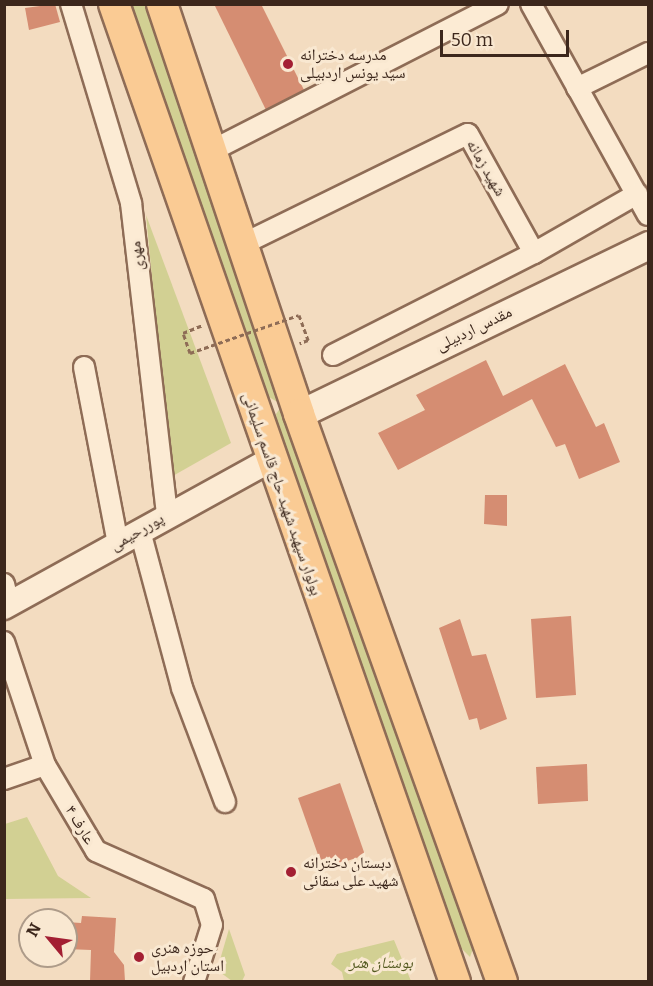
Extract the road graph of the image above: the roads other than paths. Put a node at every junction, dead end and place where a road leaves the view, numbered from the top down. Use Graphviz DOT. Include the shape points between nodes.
graph roads {
  1 [pos="71,4"];
  2 [pos="114,4"];
  3 [pos="162,4"];
  4 [pos="498,4"];
  5 [pos="531,4"];
  6 [pos="648,52"];
  7 [pos="578,88"];
  8 [pos="211,151"];
  9 [pos="637,194"];
  10 [pos="648,215"];
  11 [pos="243,244"];
  12 [pos="648,245"];
  13 [pos="534,253"];
  14 [pos="333,355"];
  15 [pos="84,367"];
  16 [pos="299,414"];
  17 [pos="270,460"];
  18 [pos="167,515"];
  19 [pos="140,531"];
  20 [pos="118,543"];
  21 [pos="6,598"];
  22 [pos="4,642"];
  23 [pos="45,765"];
  24 [pos="4,779"];
  25 [pos="225,801"];
  26 [pos="495,979"];
  27 [pos="194,981"];
  28 [pos="455,981"];
  1 -- 18 [label="street, مهری" via="131,203"];
  2 -- 17 [label="main road, بولوار سپهبد شهید حاج قاسم سلیمانی"];
  3 -- 8 [label="main road"];
  4 -- 8 [label="street"];
  5 -- 7 [label="street"];
  6 -- 7 [label="street"];
  7 -- 9 [label="street"];
  8 -- 11 [label="main road"];
  9 -- 10 [label="street"];
  9 -- 13 [label="street"];
  11 -- 13 [label="street, شهید زمانه" via="468,135"];
  11 -- 16 [label="main road"];
  12 -- 16 [label="main road, مقدس اردبیلی"];
  13 -- 14 [label="street"];
  15 -- 20 [label="street"];
  16 -- 26 [label="main road"];
  17 -- 18 [label="street, پوررحیمی"];
  17 -- 28 [label="main road, بولوار سپهبد شهید حاج قاسم سلیمانی"];
  18 -- 19 [label="street, پوررحیمی"];
  19 -- 20 [label="street, پوررحیمی"];
  19 -- 25 [label="street" via="182,688"];
  20 -- 21 [label="street, پوررحیمی"];
  22 -- 23 [label="street, عارف ۴"];
  23 -- 24 [label="street"];
  23 -- 27 [label="street, عارف ۴" via="96,852 204,899 212,925"];
}
